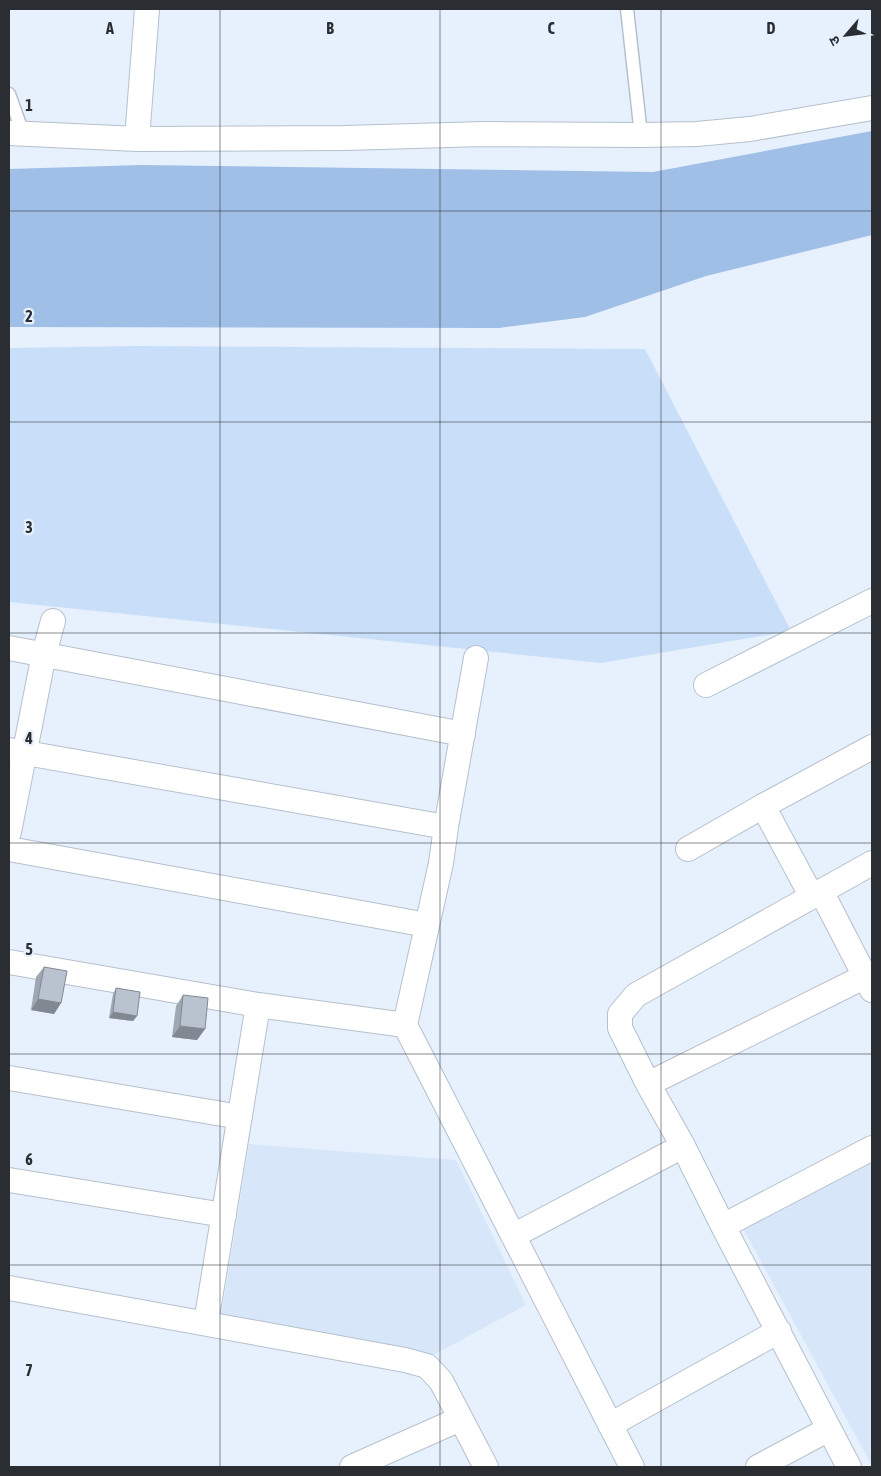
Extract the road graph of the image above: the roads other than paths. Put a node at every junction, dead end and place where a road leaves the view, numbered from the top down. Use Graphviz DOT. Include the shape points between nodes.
graph roads {
  1 [pos="147,9"];
  2 [pos="627,9"];
  3 [pos="9,94"];
  4 [pos="872,108"];
  5 [pos="16,133"];
  6 [pos="641,135"];
  7 [pos="137,138"];
  8 [pos="872,601"];
  9 [pos="53,621"];
  10 [pos="9,648"];
  11 [pos="44,654"];
  12 [pos="476,658"];
  13 [pos="706,685"];
  14 [pos="463,734"];
  15 [pos="872,747"];
  16 [pos="16,751"];
  17 [pos="763,806"];
  18 [pos="446,827"];
  19 [pos="9,832"];
  20 [pos="9,849"];
  21 [pos="688,849"];
  22 [pos="872,863"];
  23 [pos="817,894"];
  24 [pos="427,925"];
  25 [pos="9,962"];
  26 [pos="870,980"];
  27 [pos="258,1005"];
  28 [pos="405,1025"];
  29 [pos="9,1078"];
  30 [pos="648,1084"];
  31 [pos="240,1117"];
  32 [pos="683,1146"];
  33 [pos="872,1148"];
  34 [pos="9,1180"];
  35 [pos="224,1215"];
  36 [pos="723,1226"];
  37 [pos="513,1236"];
  38 [pos="9,1288"];
  39 [pos="206,1323"];
  40 [pos="779,1331"];
  41 [pos="460,1419"];
  42 [pos="610,1425"];
  43 [pos="829,1429"];
  44 [pos="352,1467"];
  45 [pos="486,1467"];
  46 [pos="632,1467"];
  47 [pos="758,1467"];
  48 [pos="849,1467"];
  1 -- 7 [label="street"];
  2 -- 6 [label="lane"];
  3 -- 5 [label="lane"];
  4 -- 6 [label="street" via="750,129"];
  5 -- 7 [label="street"];
  6 -- 7 [label="street"];
  8 -- 13 [label="street"];
  9 -- 11 [label="street"];
  10 -- 11 [label="street"];
  11 -- 14 [label="street"];
  11 -- 16 [label="street"];
  12 -- 14 [label="street"];
  14 -- 18 [label="street"];
  15 -- 17 [label="street"];
  16 -- 18 [label="street"];
  16 -- 19 [label="street"];
  17 -- 21 [label="street"];
  17 -- 23 [label="street"];
  18 -- 24 [label="street"];
  20 -- 24 [label="street"];
  22 -- 23 [label="street"];
  23 -- 26 [label="street"];
  23 -- 30 [label="street" via="636,995 627,1004 620,1014 620,1028"];
  24 -- 28 [label="street"];
  25 -- 27 [label="street"];
  26 -- 30 [label="street"];
  27 -- 28 [label="street"];
  27 -- 31 [label="street"];
  28 -- 37 [label="street"];
  29 -- 31 [label="street"];
  30 -- 32 [label="street"];
  31 -- 35 [label="street"];
  32 -- 36 [label="street"];
  32 -- 37 [label="street"];
  33 -- 36 [label="street"];
  34 -- 35 [label="street"];
  35 -- 39 [label="street"];
  36 -- 40 [label="street"];
  37 -- 42 [label="street"];
  38 -- 39 [label="street"];
  39 -- 41 [label="street" via="427,1366 441,1381"];
  40 -- 42 [label="street"];
  40 -- 43 [label="street"];
  41 -- 44 [label="street"];
  41 -- 45 [label="street"];
  42 -- 46 [label="street"];
  43 -- 47 [label="street"];
  43 -- 48 [label="street"];
}
